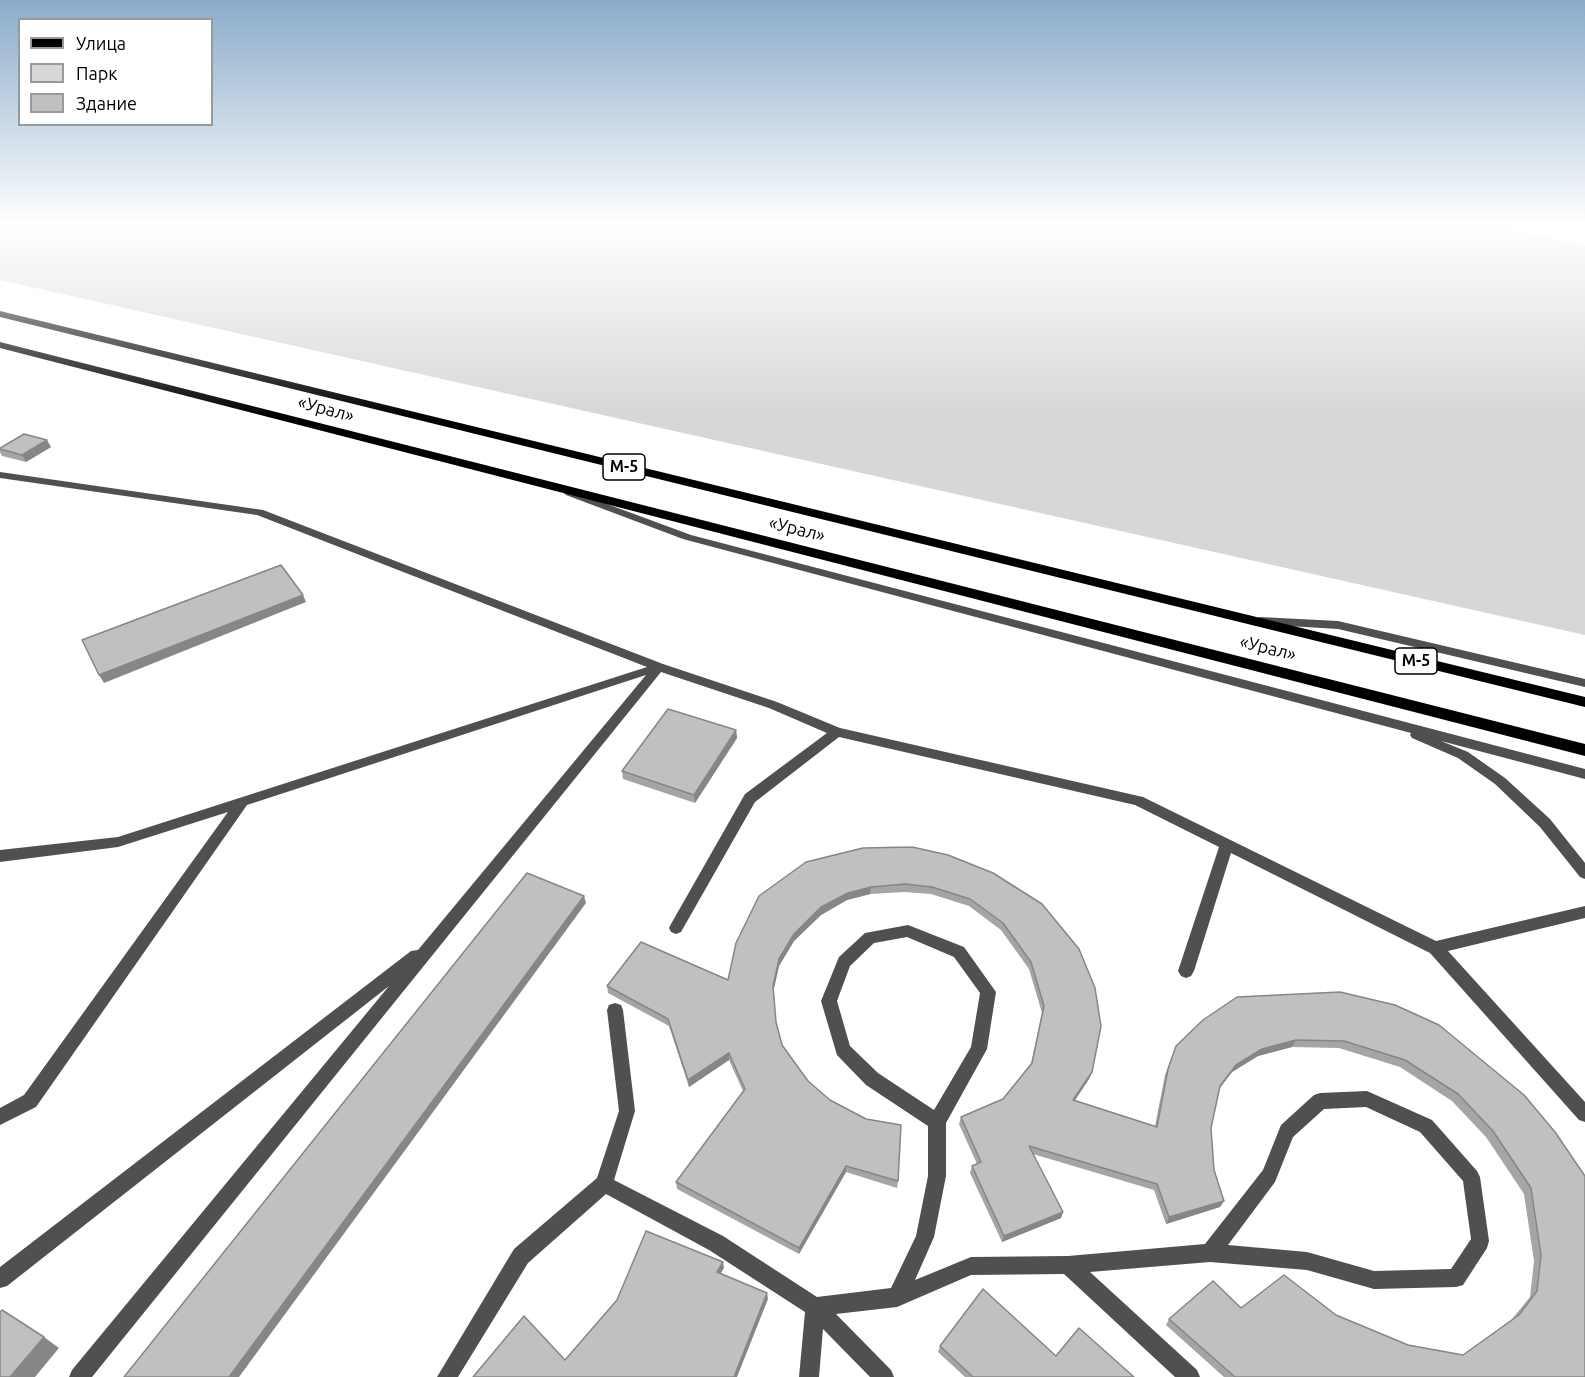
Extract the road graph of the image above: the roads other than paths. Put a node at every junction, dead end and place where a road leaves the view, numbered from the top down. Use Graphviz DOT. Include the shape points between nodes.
graph roads {
  1 [pos="0,314"];
  2 [pos="0,345"];
  3 [pos="0,475"];
  4 [pos="564,491"];
  5 [pos="1247,620"];
  6 [pos="659,667"];
  7 [pos="1585,683"];
  8 [pos="1585,702"];
  9 [pos="1327,704"];
  10 [pos="837,732"];
  11 [pos="1585,750"];
  12 [pos="1585,774"];
  13 [pos="242,802"];
  14 [pos="1227,845"];
  15 [pos="0,856"];
  16 [pos="1585,873"];
  17 [pos="1585,912"];
  18 [pos="676,928"];
  19 [pos="435,941"];
  20 [pos="1435,948"];
  21 [pos="1186,971"];
  22 [pos="615,1010"];
  23 [pos="1585,1114"];
  24 [pos="0,1117"];
  25 [pos="937,1122"];
  26 [pos="604,1184"];
  27 [pos="1210,1253"];
  28 [pos="1068,1265"];
  29 [pos="0,1279"];
  30 [pos="897,1297"];
  31 [pos="815,1307"];
  32 [pos="79,1377"];
  33 [pos="447,1377"];
  34 [pos="809,1377"];
  35 [pos="884,1377"];
  36 [pos="1190,1377"];
  1 -- 5 [label="main road, «Урал» / М-5"];
  2 -- 4 [label="main road, «Урал» / М-5"];
  3 -- 6 [label="street" via="259,512"];
  4 -- 9 [label="street" via="687,537"];
  4 -- 11 [label="main road, «Урал» / М-5"];
  5 -- 7 [label="street" via="1338,626"];
  5 -- 8 [label="main road, «Урал» / М-5"];
  6 -- 10 [label="street" via="773,705"];
  6 -- 13 [label="street"];
  6 -- 19 [label="street"];
  9 -- 12 [label="street"];
  9 -- 16 [label="street" via="1463,755 1500,781 1545,823"];
  10 -- 14 [label="street" via="1138,801"];
  10 -- 18 [label="street" via="750,798"];
  13 -- 15 [label="street" via="118,842"];
  13 -- 24 [label="street" via="30,1101"];
  14 -- 20 [label="street"];
  14 -- 21 [label="street"];
  17 -- 20 [label="street"];
  19 -- 29 [label="street"];
  19 -- 32 [label="street"];
  20 -- 23 [label="street"];
  22 -- 26 [label="street" via="627,1111"];
  25 -- 25 [label="street" via="979,1049 988,992 959,952 908,931 870,937 844,962 829,1001 843,1050 872,1079"];
  25 -- 30 [label="street" via="938,1176 925,1237"];
  26 -- 31 [label="street" via="716,1243"];
  26 -- 33 [label="street" via="521,1256"];
  27 -- 27 [label="street" via="1307,1261 1374,1280 1456,1278 1480,1241 1471,1177 1426,1126 1367,1099 1320,1101 1287,1131 1269,1176"];
  27 -- 28 [label="street"];
  28 -- 30 [label="street" via="971,1266"];
  28 -- 36 [label="street"];
  30 -- 31 [label="street"];
  31 -- 34 [label="street"];
  31 -- 35 [label="street"];
}
